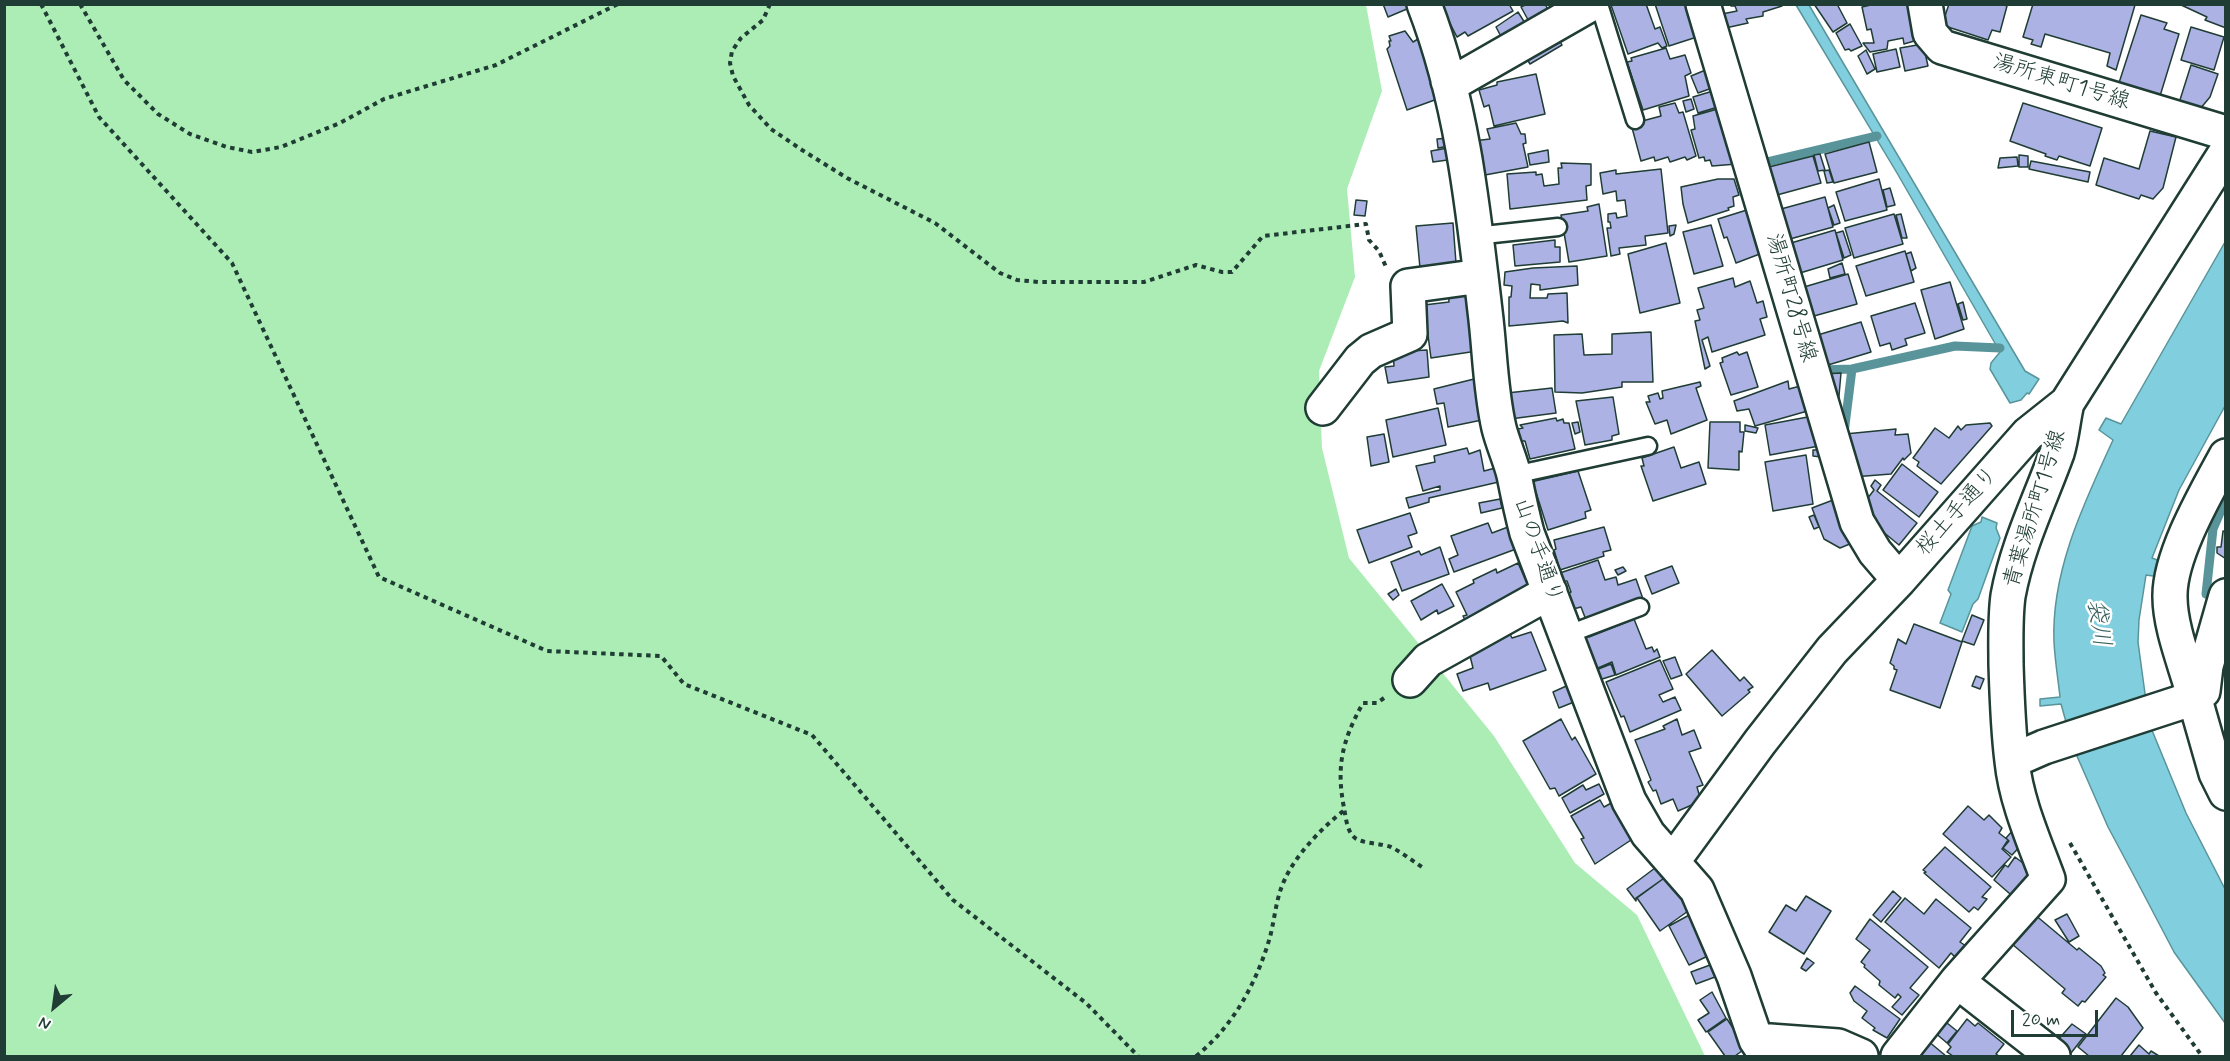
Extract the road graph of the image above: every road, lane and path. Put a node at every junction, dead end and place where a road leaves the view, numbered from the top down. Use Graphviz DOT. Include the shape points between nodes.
graph roads {
  1 [pos="41,4"];
  2 [pos="80,4"];
  3 [pos="618,4"];
  4 [pos="770,4"];
  5 [pos="1424,4"];
  6 [pos="1591,4"];
  7 [pos="1599,4"];
  8 [pos="1703,4"];
  9 [pos="1925,4"];
  10 [pos="1448,81"];
  11 [pos="1635,120"];
  12 [pos="2226,133"];
  13 [pos="2226,152"];
  14 [pos="1558,227"];
  15 [pos="1475,236"];
  16 [pos="1481,276"];
  17 [pos="1408,286"];
  18 [pos="2067,403"];
  19 [pos="1323,408"];
  20 [pos="1648,446"];
  21 [pos="2226,456"];
  22 [pos="1514,475"];
  23 [pos="1899,580"];
  24 [pos="1550,592"];
  25 [pos="2226,596"];
  26 [pos="1640,607"];
  27 [pos="1566,635"];
  28 [pos="1410,680"];
  29 [pos="2187,700"];
  30 [pos="2012,760"];
  31 [pos="2226,793"];
  32 [pos="1345,810"];
  33 [pos="2070,843"];
  34 [pos="1673,861"];
  35 [pos="1425,869"];
  36 [pos="1957,981"];
  37 [pos="1761,1048"];
  38 [pos="1138,1056"];
  39 [pos="1196,1056"];
  40 [pos="1861,1056"];
  41 [pos="1898,1056"];
  42 [pos="2053,1056"];
  43 [pos="2202,1056"];
  1 -- 38 [label="path" via="99,117 232,263 379,577 547,651 661,656 684,684 812,735 953,900 1086,1003"];
  2 -- 3 [label="path" via="124,80 158,114 190,134 252,152 290,143 340,123 384,99 496,65"];
  4 -- 17 [label="path" via="763,20 732,51 733,76 749,105 771,129 847,178 935,223 1000,273 1039,282 1144,282 1196,265 1232,272 1263,237 1366,224 1369,240 1379,250 1394,287"];
  5 -- 10 [label="street, 山の手通り"];
  6 -- 10 [label="street" via="1460,79"];
  7 -- 11 [label="lane"];
  8 -- 23 [label="street, 湯所町28号線" via="1857,522 1875,552"];
  9 -- 12 [label="street, 湯所東町1号線" via="1930,33 1942,47"];
  10 -- 15 [label="street, 山の手通り" via="1462,135"];
  13 -- 18 [label="street, 桜土手通り"];
  14 -- 15 [label="lane"];
  15 -- 16 [label="street, 山の手通り"];
  16 -- 17 [label="street"];
  16 -- 22 [label="street, 山の手通り" via="1499,428"];
  17 -- 19 [label="street" via="1410,334 1360,360"];
  18 -- 23 [label="street, 桜土手通り" via="2028,434"];
  18 -- 30 [label="street, 青葉湯所町1号線" via="2058,450 2018,557 2008,597 2006,670"];
  20 -- 22 [label="lane"];
  21 -- 29 [label="street" via="2203,498 2173,574 2170,597"];
  22 -- 24 [label="street, 山の手通り" via="1527,533"];
  23 -- 34 [label="street, 桜土手通り" via="1832,650"];
  24 -- 27 [label="street, 山の手通り"];
  24 -- 28 [label="street" via="1428,660"];
  25 -- 29 [label="street" via="2203,691"];
  26 -- 27 [label="lane"];
  27 -- 34 [label="street, 山の手通り" via="1629,801 1648,834"];
  28 -- 32 [label="path" via="1377,703 1363,703 1347,734 1340,756"];
  29 -- 30 [label="street"];
  29 -- 31 [label="street"];
  30 -- 36 [label="street, 青葉湯所町1号線" via="2023,810 2048,879"];
  32 -- 35 [label="path" via="1350,832 1356,839 1390,847"];
  32 -- 39 [label="path" via="1311,842 1286,876 1251,986 1223,1030"];
  33 -- 43 [label="path" via="2156,993"];
  34 -- 37 [label="street, 山の手通り" via="1696,890"];
  36 -- 41 [label="street"];
  36 -- 42 [label="street"];
  37 -- 40 [label="street" via="1838,1046"];
}
